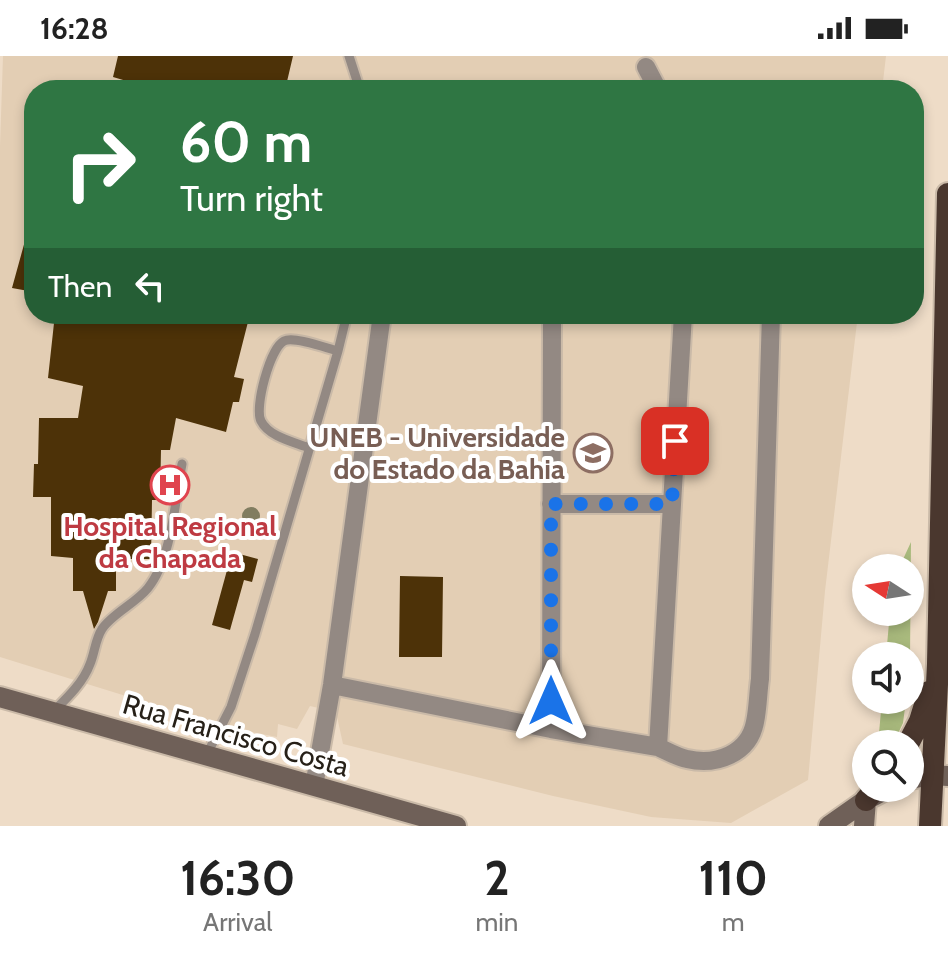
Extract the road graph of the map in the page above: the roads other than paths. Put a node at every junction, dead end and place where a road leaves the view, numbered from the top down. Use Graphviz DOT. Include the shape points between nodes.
graph roads {
  1 [pos="349,56"];
  2 [pos="646,67"];
  3 [pos="357,80"];
  4 [pos="653,80"];
  5 [pos="948,194"];
  6 [pos="345,324"];
  7 [pos="381,324"];
  8 [pos="552,324"];
  9 [pos="682,324"];
  10 [pos="771,324"];
  11 [pos="338,351"];
  12 [pos="946,366"];
  13 [pos="309,448"];
  14 [pos="182,464"];
  15 [pos="551,504"];
  16 [pos="672,504"];
  17 [pos="945,513"];
  18 [pos="944,608"];
  19 [pos="943,664"];
  20 [pos="332,685"];
  21 [pos="0,697"];
  22 [pos="53,712"];
  23 [pos="551,729"];
  24 [pos="915,730"];
  25 [pos="658,747"];
  26 [pos="206,756"];
  27 [pos="930,777"];
  28 [pos="314,786"];
  29 [pos="860,802"];
  30 [pos="869,802"];
  31 [pos="456,826"];
  32 [pos="829,826"];
  33 [pos="864,826"];
  34 [pos="930,826"];
  1 -- 3 [label="lane"];
  2 -- 4 [label="street"];
  5 -- 12 [label="highway"];
  6 -- 11 [label="lane"];
  7 -- 20 [label="street"];
  8 -- 15 [label="street"];
  9 -- 16 [label="street"];
  10 -- 25 [label="street" via="755,725 746,744 729,757 712,761 687,759"];
  11 -- 13 [label="lane"];
  11 -- 13 [label="lane" via="284,340 266,377 260,420 276,434"];
  12 -- 17 [label="highway"];
  13 -- 26 [label="lane" via="231,707"];
  14 -- 22 [label="lane" via="162,561 149,587 105,625 90,665"];
  15 -- 16 [label="street"];
  15 -- 23 [label="street"];
  16 -- 25 [label="street"];
  17 -- 18 [label="highway"];
  18 -- 19 [label="highway"];
  19 -- 24 [label="highway"];
  19 -- 27 [label="highway"];
  20 -- 23 [label="street"];
  20 -- 28 [label="street"];
  21 -- 22 [label="main road, Rua Francisco Costa"];
  22 -- 26 [label="main road, Rua Francisco Costa"];
  23 -- 25 [label="street"];
  26 -- 28 [label="main road, Rua Francisco Costa"];
  27 -- 34 [label="highway"];
  28 -- 31 [label="main road, Rua Francisco Costa"];
  29 -- 32 [label="main road"];
  30 -- 33 [label="main road"];
}
